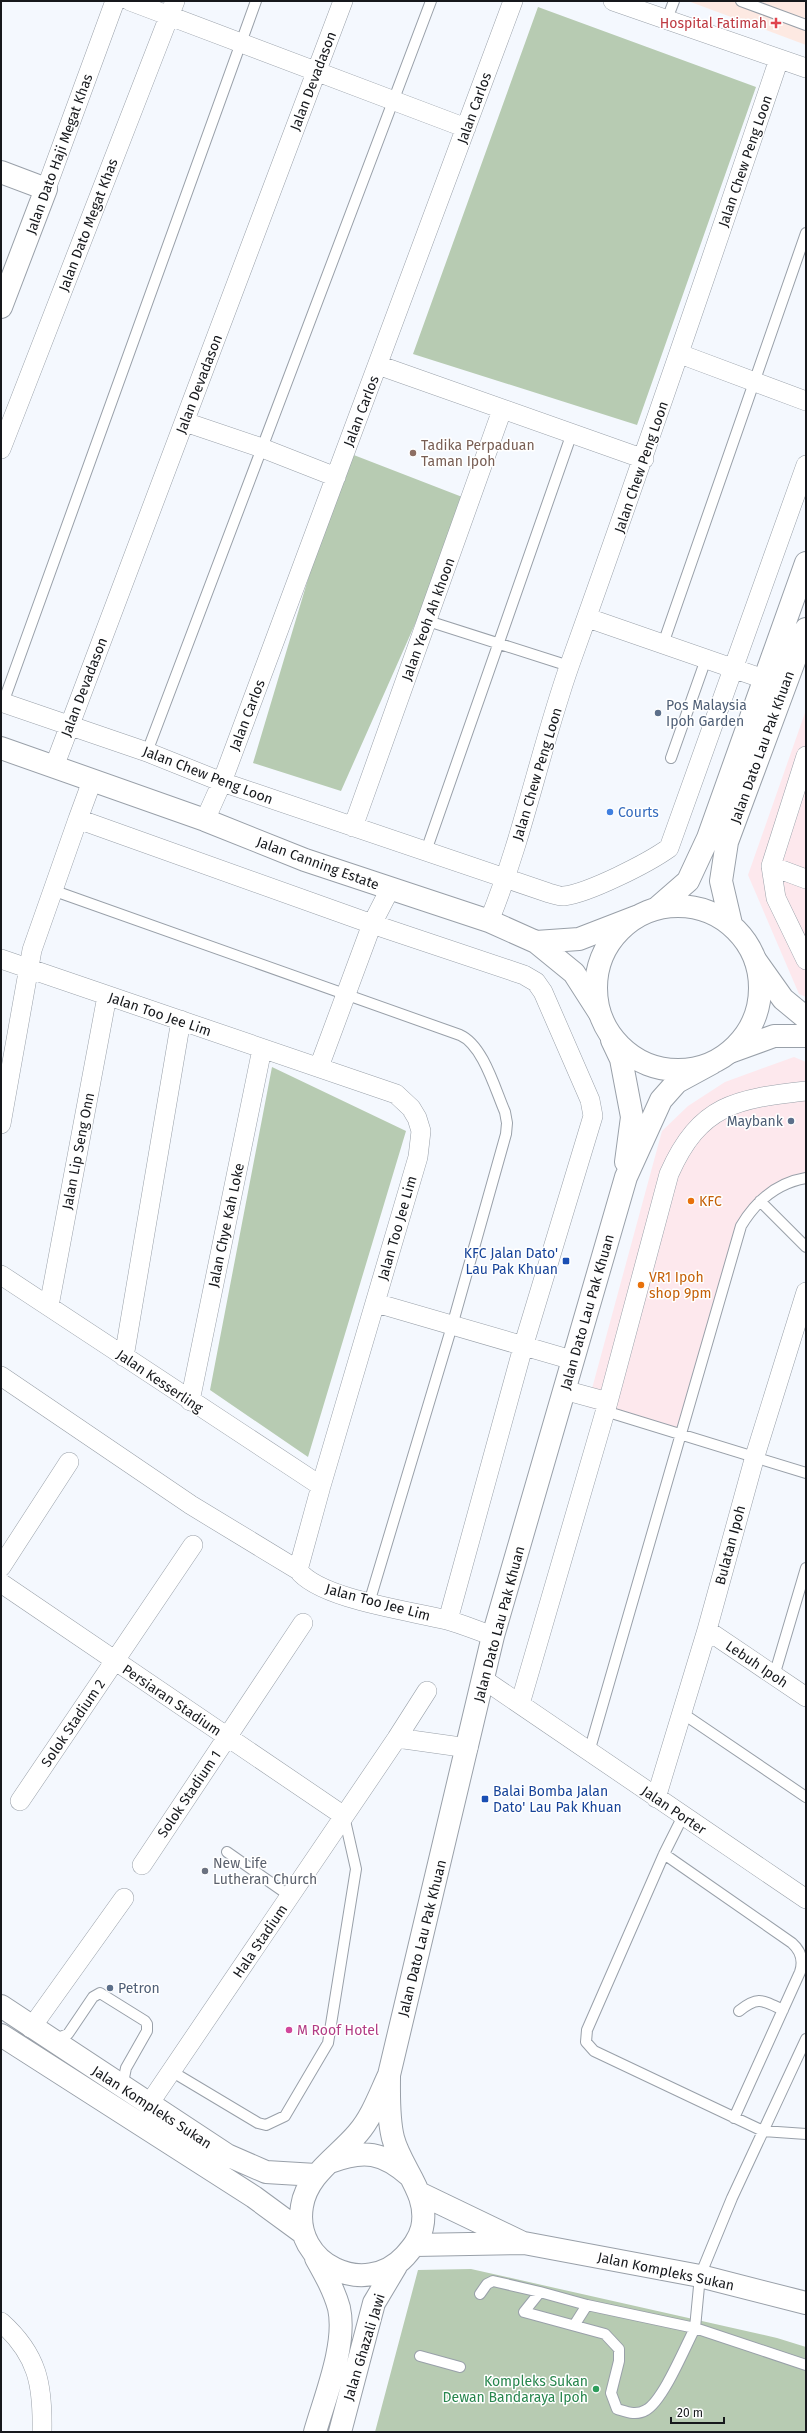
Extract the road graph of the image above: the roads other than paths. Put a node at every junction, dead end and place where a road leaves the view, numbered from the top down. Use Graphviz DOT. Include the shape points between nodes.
graph roads {
  1 [pos="115,1"];
  2 [pos="130,1"];
  3 [pos="256,1"];
  4 [pos="343,1"];
  5 [pos="431,1"];
  6 [pos="513,1"];
  7 [pos="613,1"];
  8 [pos="674,1"];
  9 [pos="741,1"];
  10 [pos="172,9"];
  11 [pos="667,19"];
  12 [pos="806,25"];
  13 [pos="240,43"];
  14 [pos="779,59"];
  15 [pos="806,68"];
  16 [pos="316,71"];
  17 [pos="392,100"];
  18 [pos="466,128"];
  19 [pos="1,172"];
  20 [pos="46,189"];
  21 [pos="806,233"];
  22 [pos="1,307"];
  23 [pos="680,354"];
  24 [pos="378,364"];
  25 [pos="755,381"];
  26 [pos="806,401"];
  27 [pos="502,410"];
  28 [pos="185,422"];
  29 [pos="572,433"];
  30 [pos="262,448"];
  31 [pos="1,449"];
  32 [pos="644,459"];
  33 [pos="806,464"];
  34 [pos="336,477"];
  35 [pos="806,563"];
  36 [pos="588,618"];
  37 [pos="428,621"];
  38 [pos="805,634"];
  39 [pos="498,644"];
  40 [pos="663,644"];
  41 [pos="706,659"];
  42 [pos="570,666"];
  43 [pos="734,669"];
  44 [pos="764,679"];
  45 [pos="2,702"];
  46 [pos="69,725"];
  47 [pos="1,749"];
  48 [pos="147,752"];
  49 [pos="806,756"];
  50 [pos="672,758"];
  51 [pos="54,767"];
  52 [pos="92,780"];
  53 [pos="222,782"];
  54 [pos="78,818"];
  55 [pos="205,820"];
  56 [pos="353,827"];
  57 [pos="426,851"];
  58 [pos="771,866"];
  59 [pos="506,878"];
  60 [pos="806,879"];
  61 [pos="390,888"];
  62 [pos="52,890"];
  63 [pos="657,908"];
  64 [pos="636,917"];
  65 [pos="489,921"];
  66 [pos="372,924"];
  67 [pos="731,924"];
  68 [pos="536,942"];
  69 [pos="1,959"];
  70 [pos="806,960"];
  71 [pos="756,961"];
  72 [pos="29,969"];
  73 [pos="346,994"];
  74 [pos="107,996"];
  75 [pos="599,1012"];
  76 [pos="806,1018"];
  77 [pos="181,1020"];
  78 [pos="608,1032"];
  79 [pos="806,1036"];
  80 [pos="262,1049"];
  81 [pos="721,1057"];
  82 [pos="319,1067"];
  83 [pos="806,1091"];
  84 [pos="2,1116"];
  85 [pos="626,1177"];
  86 [pos="806,1178"];
  87 [pos="760,1201"];
  88 [pos="806,1247"];
  89 [pos="1,1275"];
  90 [pos="806,1292"];
  91 [pos="376,1303"];
  92 [pos="49,1306"];
  93 [pos="452,1326"];
  94 [pos="523,1347"];
  95 [pos="124,1357"];
  96 [pos="572,1360"];
  97 [pos="1,1376"];
  98 [pos="564,1390"];
  99 [pos="190,1401"];
  100 [pos="607,1407"];
  101 [pos="680,1433"];
  102 [pos="755,1456"];
  103 [pos="69,1462"];
  104 [pos="806,1473"];
  105 [pos="321,1486"];
  106 [pos="193,1546"];
  107 [pos="1,1567"];
  108 [pos="806,1568"];
  109 [pos="298,1570"];
  110 [pos="1,1583"];
  111 [pos="369,1603"];
  112 [pos="448,1620"];
  113 [pos="303,1623"];
  114 [pos="707,1630"];
  115 [pos="493,1636"];
  116 [pos="115,1661"];
  117 [pos="774,1676"];
  118 [pos="483,1679"];
  119 [pos="427,1691"];
  120 [pos="806,1698"];
  121 [pos="520,1704"];
  122 [pos="682,1713"];
  123 [pos="227,1737"];
  124 [pos="397,1738"];
  125 [pos="468,1748"];
  126 [pos="589,1752"];
  127 [pos="806,1797"];
  128 [pos="656,1798"];
  129 [pos="20,1801"];
  130 [pos="344,1816"];
  131 [pos="683,1816"];
  132 [pos="227,1852"];
  133 [pos="664,1854"];
  134 [pos="142,1865"];
  135 [pos="290,1896"];
  136 [pos="124,1898"];
  137 [pos="806,1899"];
  138 [pos="1,2006"];
  139 [pos="783,2010"];
  140 [pos="739,2011"];
  141 [pos="31,2028"];
  142 [pos="1,2035"];
  143 [pos="806,2039"];
  144 [pos="51,2040"];
  145 [pos="171,2071"];
  146 [pos="389,2075"];
  147 [pos="122,2087"];
  148 [pos="149,2104"];
  149 [pos="734,2118"];
  150 [pos="763,2130"];
  151 [pos="806,2134"];
  152 [pos="323,2169"];
  153 [pos="415,2185"];
  154 [pos="308,2242"];
  155 [pos="524,2243"];
  156 [pos="415,2245"];
  157 [pos="396,2266"];
  158 [pos="700,2276"];
  159 [pos="540,2292"];
  160 [pos="480,2294"];
  161 [pos="806,2303"];
  162 [pos="587,2305"];
  163 [pos="1,2322"];
  164 [pos="575,2324"];
  165 [pos="695,2328"];
  166 [pos="420,2356"];
  167 [pos="806,2365"];
  168 [pos="460,2368"];
  169 [pos="42,2432"];
  170 [pos="315,2432"];
  171 [pos="340,2432"];
  1 -- 20 [label="street, Jalan Dato Haji Megat Khas"];
  2 -- 10 [label="street"];
  3 -- 13 [label="lane"];
  4 -- 16 [label="street, Jalan Devadason"];
  5 -- 17 [label="lane"];
  6 -- 18 [label="street, Jalan Carlos"];
  7 -- 11 [label="street"];
  8 -- 11 [label="lane"];
  9 -- 12 [label="lane"];
  10 -- 13 [label="street"];
  10 -- 31 [label="street, Jalan Dato Megat Khas"];
  11 -- 14 [label="street"];
  13 -- 16 [label="street"];
  13 -- 45 [label="lane"];
  14 -- 15 [label="street"];
  14 -- 23 [label="street, Jalan Chew Peng Loon"];
  16 -- 17 [label="street"];
  16 -- 28 [label="street, Jalan Devadason"];
  17 -- 18 [label="street"];
  17 -- 30 [label="lane"];
  18 -- 24 [label="street, Jalan Carlos"];
  19 -- 20 [label="main road"];
  20 -- 22 [label="main road, Jalan Dato Haji Megat Khas"];
  21 -- 25 [label="lane"];
  23 -- 25 [label="street"];
  23 -- 32 [label="street, Jalan Chew Peng Loon"];
  24 -- 27 [label="street"];
  24 -- 34 [label="street, Jalan Carlos"];
  25 -- 26 [label="street"];
  25 -- 40 [label="lane"];
  27 -- 29 [label="street"];
  27 -- 37 [label="street, Jalan Yeoh Ah khoon"];
  28 -- 30 [label="street"];
  28 -- 46 [label="street, Jalan Devadason"];
  29 -- 32 [label="street"];
  29 -- 39 [label="lane"];
  30 -- 34 [label="street"];
  30 -- 48 [label="lane"];
  32 -- 36 [label="street, Jalan Chew Peng Loon"];
  33 -- 43 [label="street, Jalan Chew Peng Loon"];
  34 -- 53 [label="street, Jalan Carlos"];
  35 -- 44 [label="main road, Jalan Dato Lau Pak Khuan"];
  36 -- 40 [label="street"];
  36 -- 42 [label="street, Jalan Chew Peng Loon"];
  37 -- 39 [label="lane"];
  37 -- 56 [label="street, Jalan Yeoh Ah khoon"];
  38 -- 44 [label="street" via="795,633 784,639"];
  38 -- 67 [label="main road, Jalan Dato Lau Pak Khuan" via="727,842 721,881"];
  39 -- 42 [label="lane"];
  39 -- 57 [label="lane"];
  40 -- 41 [label="street"];
  41 -- 43 [label="street"];
  41 -- 50 [label="lane"];
  42 -- 59 [label="street, Jalan Chew Peng Loon"];
  43 -- 44 [label="street"];
  43 -- 59 [label="street, Jalan Chew Peng Loon" via="669,848 651,861 563,897"];
  44 -- 63 [label="main road, Jalan Dato Lau Pak Khuan" via="708,838 688,881"];
  45 -- 46 [label="street, Jalan Chew Peng Loon"];
  46 -- 48 [label="street, Jalan Chew Peng Loon"];
  46 -- 51 [label="street, Jalan Devadason"];
  47 -- 51 [label="main road, Jalan Canning Estate"];
  48 -- 53 [label="street, Jalan Chew Peng Loon"];
  49 -- 58 [label="street"];
  51 -- 52 [label="main road, Jalan Canning Estate"];
  52 -- 54 [label="street"];
  52 -- 55 [label="main road, Jalan Canning Estate"];
  53 -- 55 [label="street, Jalan Carlos"];
  53 -- 56 [label="street, Jalan Chew Peng Loon"];
  54 -- 62 [label="street"];
  54 -- 66 [label="street"];
  55 -- 61 [label="main road, Jalan Canning Estate" via="304,860"];
  56 -- 57 [label="street, Jalan Chew Peng Loon"];
  57 -- 59 [label="street, Jalan Chew Peng Loon"];
  58 -- 60 [label="street"];
  58 -- 70 [label="street" via="776,898"];
  59 -- 65 [label="street, Jalan Chew Peng Loon"];
  61 -- 65 [label="main road, Jalan Canning Estate"];
  61 -- 66 [label="street"];
  62 -- 72 [label="street" via="32,950"];
  62 -- 73 [label="lane"];
  63 -- 64 [label="main road, Jalan Canning Estate"];
  63 -- 67 [label="main road" via="695,908 708,911"];
  64 -- 68 [label="main road, Jalan Canning Estate" via="580,939"];
  64 -- 75 [label="main road" via="616,935 602,958 596,985"];
  65 -- 68 [label="main road, Jalan Canning Estate"];
  66 -- 73 [label="street"];
  66 -- 94 [label="street" via="524,975 536,982 543,992 590,1100 593,1110 592,1122"];
  67 -- 71 [label="main road" via="746,941"];
  68 -- 75 [label="main road" via="574,973"];
  69 -- 72 [label="street, Jalan Too Jee Lim"];
  71 -- 76 [label="main road" via="783,999"];
  71 -- 81 [label="main road" via="760,986 757,1011 746,1033"];
  72 -- 74 [label="street, Jalan Too Jee Lim"];
  72 -- 84 [label="street"];
  73 -- 82 [label="street"];
  73 -- 93 [label="lane" via="466,1037 478,1051 506,1117 506,1134"];
  74 -- 77 [label="street, Jalan Too Jee Lim"];
  74 -- 92 [label="street, Jalan Lip Seng Onn"];
  75 -- 78 [label="main road"];
  77 -- 80 [label="street, Jalan Too Jee Lim"];
  77 -- 95 [label="street"];
  78 -- 81 [label="main road" via="623,1050 643,1063 666,1070 690,1070"];
  78 -- 85 [label="main road, Jalan Dato Lau Pak Khuan" via="621,1059 632,1117"];
  79 -- 81 [label="main road" via="774,1036"];
  80 -- 82 [label="street, Jalan Too Jee Lim"];
  80 -- 99 [label="street, Jalan Chye Kah Loke"];
  81 -- 85 [label="main road, Jalan Dato Lau Pak Khuan" via="677,1082 661,1100"];
  82 -- 91 [label="street, Jalan Too Jee Lim" via="396,1094 411,1108 421,1131 418,1157"];
  83 -- 100 [label="street" via="762,1096 730,1105 703,1123 680,1150 670,1174"];
  85 -- 96 [label="main road, Jalan Dato Lau Pak Khuan"];
  86 -- 87 [label="lane" via="784,1183"];
  87 -- 88 [label="lane"];
  87 -- 101 [label="lane" via="741,1226"];
  89 -- 92 [label="street, Jalan Kesserling"];
  90 -- 102 [label="street, Bulatan Ipoh"];
  91 -- 93 [label="street"];
  91 -- 105 [label="street, Jalan Too Jee Lim"];
  92 -- 95 [label="street, Jalan Kesserling"];
  93 -- 94 [label="street"];
  93 -- 111 [label="lane"];
  94 -- 96 [label="street"];
  94 -- 112 [label="street"];
  95 -- 99 [label="street, Jalan Kesserling"];
  96 -- 98 [label="main road, Jalan Dato Lau Pak Khuan"];
  97 -- 109 [label="street" via="191,1505"];
  98 -- 100 [label="street"];
  98 -- 115 [label="main road, Jalan Dato Lau Pak Khuan"];
  99 -- 105 [label="street, Jalan Kesserling"];
  100 -- 101 [label="lane"];
  100 -- 121 [label="street"];
  101 -- 102 [label="lane"];
  101 -- 126 [label="lane"];
  102 -- 104 [label="lane"];
  102 -- 114 [label="street, Bulatan Ipoh"];
  103 -- 107 [label="street"];
  105 -- 109 [label="street, Jalan Too Jee Lim"];
  106 -- 116 [label="street, Solok Stadium 2"];
  108 -- 117 [label="lane"];
  109 -- 111 [label="street, Jalan Too Jee Lim" via="302,1576 320,1587"];
  110 -- 116 [label="street, Persiaran Stadium"];
  111 -- 112 [label="street, Jalan Too Jee Lim"];
  112 -- 115 [label="street, Jalan Too Jee Lim"];
  113 -- 123 [label="street, Solok Stadium 1"];
  114 -- 117 [label="street, Lebuh Ipoh"];
  114 -- 122 [label="street, Bulatan Ipoh"];
  115 -- 118 [label="main road, Jalan Dato Lau Pak Khuan"];
  116 -- 123 [label="street, Persiaran Stadium"];
  116 -- 129 [label="street, Solok Stadium 2"];
  117 -- 120 [label="street, Lebuh Ipoh"];
  118 -- 121 [label="street, Jalan Porter"];
  118 -- 125 [label="main road, Jalan Dato Lau Pak Khuan"];
  119 -- 124 [label="street, Hala Stadium"];
  121 -- 126 [label="street, Jalan Porter"];
  122 -- 127 [label="lane"];
  122 -- 128 [label="street, Bulatan Ipoh"];
  123 -- 130 [label="street, Persiaran Stadium"];
  123 -- 134 [label="street, Solok Stadium 1"];
  124 -- 125 [label="street"];
  124 -- 130 [label="street, Hala Stadium"];
  125 -- 146 [label="main road, Jalan Dato Lau Pak Khuan"];
  126 -- 128 [label="street, Jalan Porter"];
  128 -- 131 [label="street, Jalan Porter"];
  130 -- 135 [label="street, Hala Stadium"];
  130 -- 145 [label="lane" via="356,1869 328,2043 287,2113 270,2124 258,2123"];
  131 -- 133 [label="lane"];
  131 -- 137 [label="street, Jalan Porter"];
  132 -- 135 [label="lane"];
  133 -- 139 [label="lane" via="797,1947 802,1966"];
  133 -- 149 [label="lane" via="586,2030 586,2042 594,2051"];
  135 -- 145 [label="street, Hala Stadium"];
  136 -- 141 [label="street"];
  138 -- 141 [label="main road, Jalan Kompleks Sukan"];
  139 -- 140 [label="lane" via="758,2000"];
  139 -- 149 [label="lane"];
  141 -- 144 [label="main road, Jalan Kompleks Sukan"];
  142 -- 154 [label="main road, Jalan Kompleks Sukan" via="254,2196"];
  143 -- 150 [label="lane"];
  144 -- 147 [label="main road, Jalan Kompleks Sukan"];
  144 -- 147 [label="lane" via="68,2034 96,1994 104,1994 139,2017 148,2027 126,2068"];
  145 -- 148 [label="street, Hala Stadium"];
  146 -- 152 [label="main road" via="359,2133"];
  146 -- 153 [label="main road" via="393,2139"];
  147 -- 148 [label="main road, Jalan Kompleks Sukan"];
  148 -- 152 [label="main road, Jalan Kompleks Sukan" via="227,2155 249,2166 266,2172"];
  149 -- 150 [label="lane"];
  150 -- 151 [label="lane"];
  150 -- 158 [label="lane"];
  152 -- 153 [label="main road" via="350,2154 373,2154 394,2162"];
  152 -- 154 [label="main road" via="306,2190 301,2207"];
  153 -- 155 [label="main road, Jalan Kompleks Sukan"];
  153 -- 156 [label="main road" via="423,2216 422,2228"];
  154 -- 157 [label="main road" via="326,2264 337,2270 360,2276 379,2274"];
  154 -- 170 [label="main road, Jalan Ghazali Jawi" via="332,2287 339,2310 341,2334"];
  155 -- 156 [label="main road, Jalan Kompleks Sukan"];
  155 -- 158 [label="main road, Jalan Kompleks Sukan"];
  156 -- 157 [label="main road"];
  157 -- 171 [label="main road, Jalan Ghazali Jawi" via="374,2303"];
  158 -- 161 [label="main road, Jalan Kompleks Sukan"];
  158 -- 165 [label="lane"];
  159 -- 160 [label="lane" via="493,2281 487,2284"];
  159 -- 162 [label="lane"];
  159 -- 164 [label="lane" via="524,2312"];
  162 -- 164 [label="lane"];
  162 -- 165 [label="lane"];
  163 -- 169 [label="street" via="28,2354 40,2380"];
  164 -- 165 [label="lane" via="604,2334 619,2349 619,2361 611,2393 617,2409 634,2414 647,2410 659,2400"];
  165 -- 167 [label="lane"];
  166 -- 168 [label="lane"];
}
